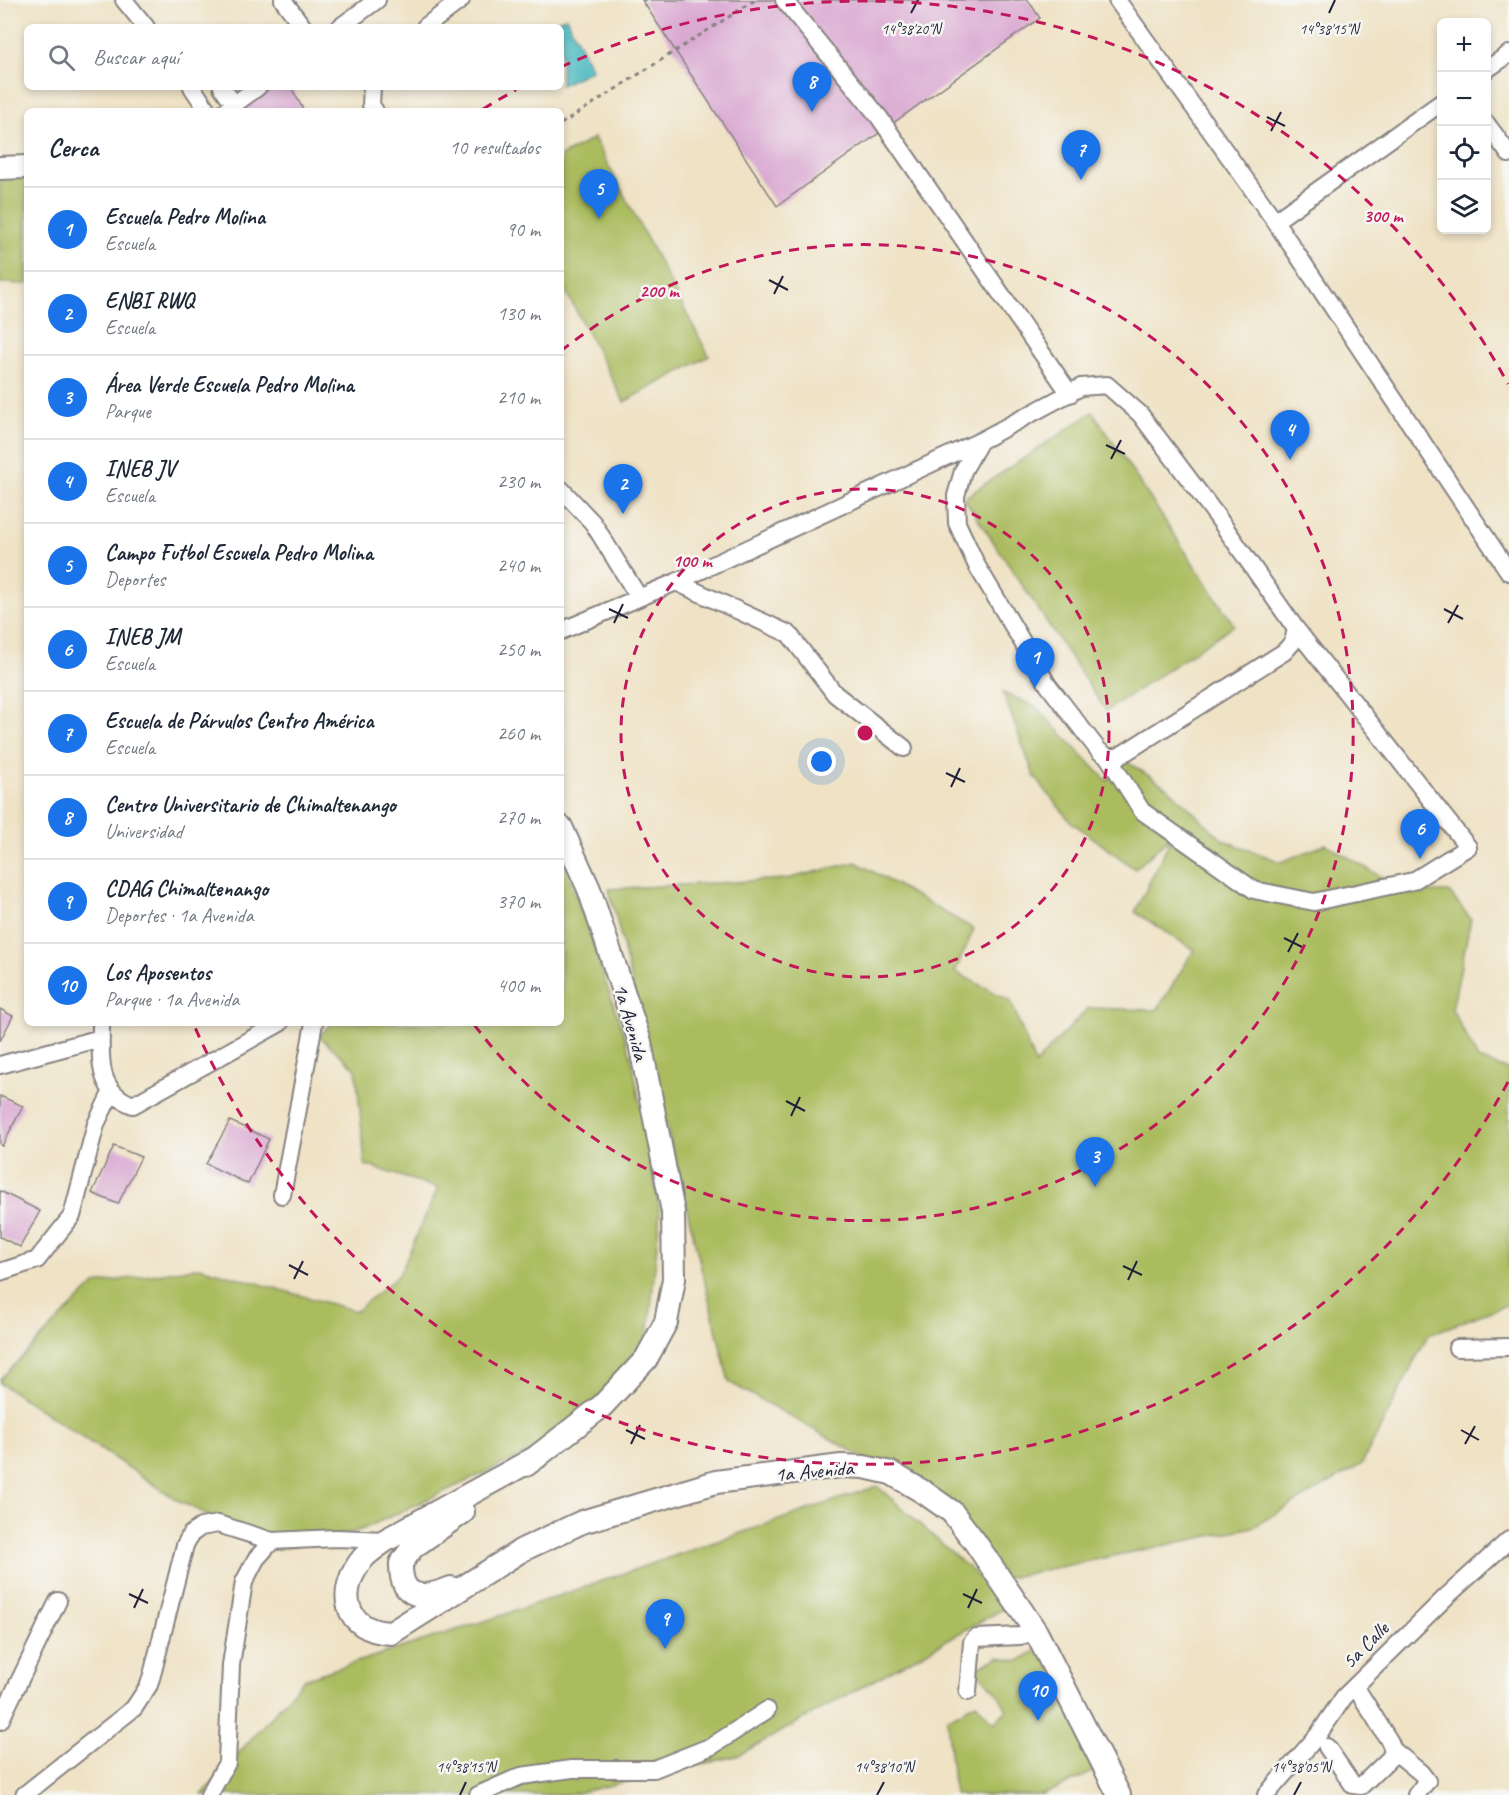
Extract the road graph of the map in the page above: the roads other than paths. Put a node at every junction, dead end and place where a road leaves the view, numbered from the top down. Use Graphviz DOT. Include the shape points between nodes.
graph roads {
  1 [pos="124,0"];
  2 [pos="283,0"];
  3 [pos="377,0"];
  4 [pos="460,0"];
  5 [pos="784,0"];
  6 [pos="1117,0"];
  7 [pos="144,24"];
  8 [pos="301,24"];
  9 [pos="344,24"];
  10 [pos="429,24"];
  11 [pos="1509,54"];
  12 [pos="1491,67"];
  13 [pos="194,90"];
  14 [pos="223,90"];
  15 [pos="254,90"];
  16 [pos="372,90"];
  17 [pos="1437,106"];
  18 [pos="206,108"];
  19 [pos="229,108"];
  20 [pos="373,108"];
  21 [pos="1488,126"];
  22 [pos="1509,154"];
  23 [pos="24,167"];
  24 [pos="0,168"];
  25 [pos="1275,221"];
  26 [pos="1070,394"];
  27 [pos="980,441"];
  28 [pos="564,492"];
  29 [pos="1509,572"];
  30 [pos="676,582"];
  31 [pos="638,596"];
  32 [pos="564,630"];
  33 [pos="1296,630"];
  34 [pos="903,748"];
  35 [pos="1108,757"];
  36 [pos="564,834"];
  37 [pos="275,1026"];
  38 [pos="313,1026"];
  39 [pos="101,1030"];
  40 [pos="0,1065"];
  41 [pos="112,1092"];
  42 [pos="282,1195"];
  43 [pos="0,1272"];
  44 [pos="1509,1347"];
  45 [pos="1457,1348"];
  46 [pos="537,1457"];
  47 [pos="386,1540"];
  48 [pos="1509,1540"];
  49 [pos="272,1542"];
  50 [pos="496,1568"];
  51 [pos="58,1601"];
  52 [pos="1036,1632"];
  53 [pos="1356,1686"];
  54 [pos="968,1692"];
  55 [pos="767,1710"];
  56 [pos="0,1721"];
  57 [pos="1327,1747"];
  58 [pos="1393,1750"];
  59 [pos="24,1795"];
  60 [pos="209,1795"];
  61 [pos="478,1795"];
  62 [pos="1119,1795"];
  63 [pos="1266,1795"];
  64 [pos="1416,1795"];
  1 -- 7 [label="street"];
  2 -- 8 [label="street"];
  3 -- 9 [label="street"];
  4 -- 10 [label="street"];
  5 -- 26 [label="street" via="879,117"];
  6 -- 25 [label="street"];
  11 -- 12 [label="street"];
  13 -- 18 [label="street"];
  14 -- 19 [label="street"];
  15 -- 19 [label="street"];
  16 -- 20 [label="street"];
  17 -- 25 [label="street"];
  21 -- 22 [label="street"];
  23 -- 24 [label="main road"];
  25 -- 29 [label="street"];
  26 -- 27 [label="street"];
  26 -- 33 [label="street" via="1081,387 1107,385 1140,414"];
  27 -- 30 [label="street"];
  27 -- 35 [label="street" via="963,471 956,496 957,523 977,566 1048,685 1099,751"];
  28 -- 31 [label="street" via="593,523"];
  30 -- 31 [label="street"];
  30 -- 34 [label="street" via="789,634 835,694"];
  31 -- 32 [label="street"];
  33 -- 35 [label="street" via="1293,642 1284,652 1118,757"];
  33 -- 35 [label="street" via="1468,847 1413,881 1314,902 1254,890 1142,811"];
  36 -- 46 [label="main road, 1a Avenida" via="589,889 640,1042 673,1212 674,1279 666,1322 646,1359 603,1406"];
  37 -- 41 [label="street" via="133,1105 119,1100"];
  38 -- 42 [label="street"];
  39 -- 40 [label="street"];
  39 -- 41 [label="street" via="101,1072"];
  41 -- 43 [label="street" via="96,1124 72,1216 37,1260"];
  44 -- 45 [label="street"];
  46 -- 47 [label="main road, 1a Avenida"];
  46 -- 50 [label="main road, 1a Avenida" via="413,1547 405,1555 401,1571 410,1591 427,1597"];
  47 -- 49 [label="street"];
  47 -- 50 [label="main road, 1a Avenida" via="364,1557 351,1577 347,1594 351,1613 359,1625 374,1632 392,1633"];
  48 -- 53 [label="street, 5a Calle"];
  49 -- 59 [label="street" via="218,1524 201,1527 191,1534 167,1608 153,1671 142,1697 134,1708"];
  49 -- 60 [label="street" via="256,1559 244,1582 231,1665 227,1763"];
  50 -- 52 [label="main road, 1a Avenida" via="532,1545 582,1522 716,1482 841,1466 864,1467 891,1473 952,1512"];
  51 -- 56 [label="street"];
  52 -- 54 [label="street" via="976,1638 972,1642"];
  52 -- 62 [label="main road, 1a Avenida"];
  53 -- 58 [label="street"];
  53 -- 63 [label="street, 5a Calle"];
  55 -- 61 [label="street" via="712,1746 654,1769 572,1769 521,1776"];
  57 -- 58 [label="street" via="1348,1781 1361,1786 1390,1758"];
  58 -- 64 [label="street" via="1427,1781"];
}
